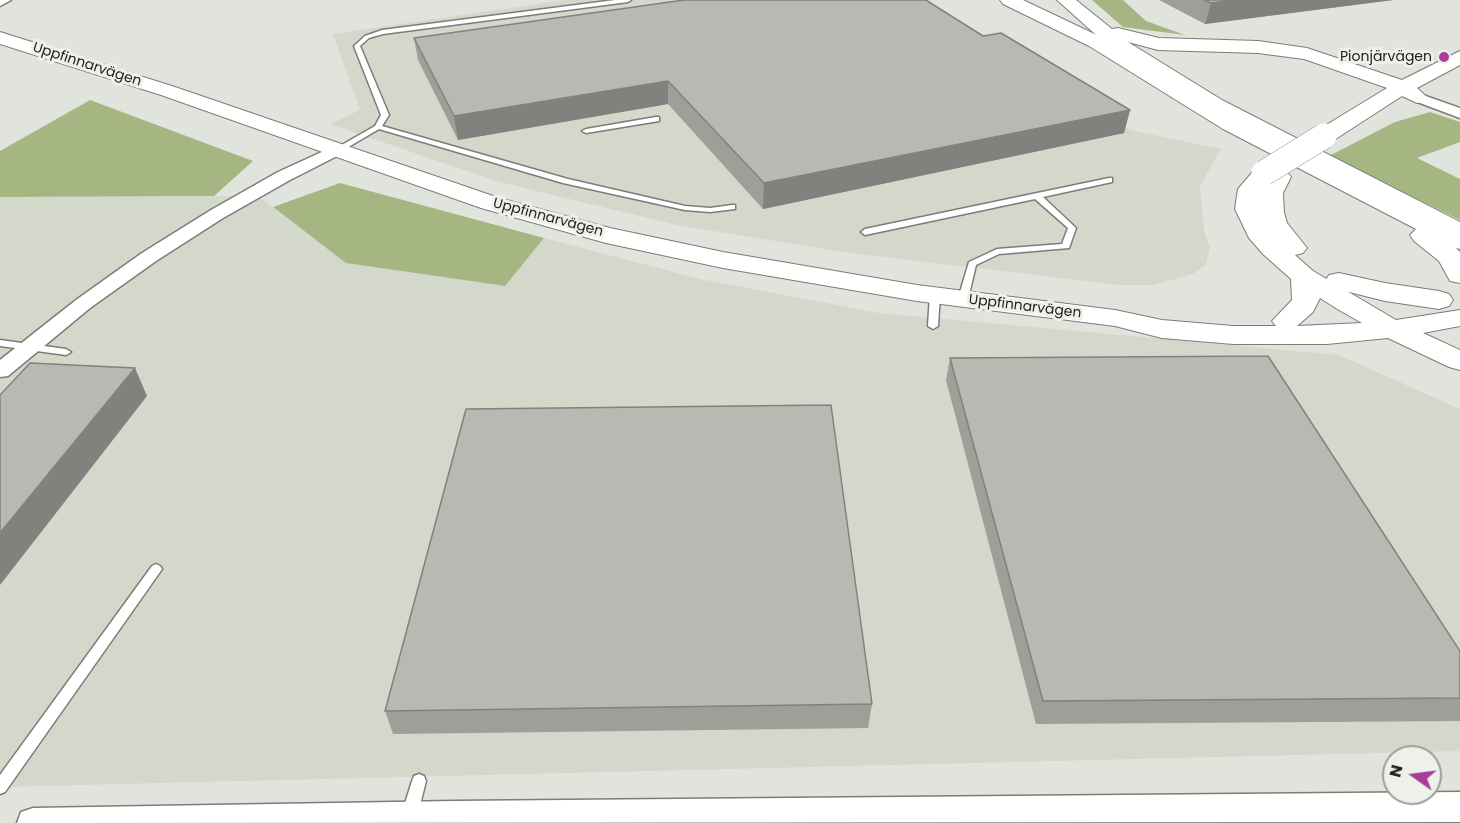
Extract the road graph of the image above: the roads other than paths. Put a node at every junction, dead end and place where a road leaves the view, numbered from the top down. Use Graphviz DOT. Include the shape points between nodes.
graph roads {
  1 [pos="5,0"];
  2 [pos="628,0"];
  3 [pos="1009,0"];
  4 [pos="1056,0"];
  5 [pos="1066,0"];
  6 [pos="0,2"];
  7 [pos="1085,17"];
  8 [pos="0,38"];
  9 [pos="1460,57"];
  10 [pos="1126,59"];
  11 [pos="1460,73"];
  12 [pos="1405,92"];
  13 [pos="1215,104"];
  14 [pos="1460,113"];
  15 [pos="656,119"];
  16 [pos="378,127"];
  17 [pos="586,131"];
  18 [pos="337,150"];
  19 [pos="1301,160"];
  20 [pos="1272,175"];
  21 [pos="1109,180"];
  22 [pos="1037,196"];
  23 [pos="732,207"];
  24 [pos="865,232"];
  25 [pos="1460,232"];
  26 [pos="1460,241"];
  27 [pos="1460,275"];
  28 [pos="1304,277"];
  29 [pos="1339,281"];
  30 [pos="935,295"];
  31 [pos="963,299"];
  32 [pos="1453,301"];
  33 [pos="1115,318"];
  34 [pos="1390,320"];
  35 [pos="1286,321"];
  36 [pos="933,326"];
  37 [pos="0,343"];
  38 [pos="28,347"];
  39 [pos="1460,349"];
  40 [pos="66,352"];
  41 [pos="1460,361"];
  42 [pos="0,371"];
  43 [pos="156,569"];
  44 [pos="419,781"];
  45 [pos="0,787"];
  46 [pos="1460,807"];
  47 [pos="409,817"];
  48 [pos="33,823"];
  1 -- 6 [label="street"];
  2 -- 16 [label="lane" via="367,37 357,46 383,106 385,115"];
  3 -- 10 [label="highway"];
  4 -- 10 [label="highway"];
  5 -- 7 [label="main road"];
  7 -- 12 [label="main road" via="1125,35 1158,44 1258,47 1306,54"];
  7 -- 13 [label="main road" via="1144,61"];
  8 -- 18 [label="main road, Uppfinnarvägen"];
  9 -- 12 [label="main road"];
  10 -- 19 [label="highway" via="1204,109"];
  11 -- 12 [label="main road"];
  12 -- 13 [label="main road" via="1307,57 1233,50 1208,55 1192,64 1192,80"];
  12 -- 14 [label="street"];
  12 -- 20 [label="main road"];
  13 -- 25 [label="main road"];
  15 -- 17 [label="lane"];
  16 -- 18 [label="lane"];
  16 -- 23 [label="lane" via="566,181 684,208"];
  18 -- 30 [label="main road, Uppfinnarvägen" via="470,196 606,234 723,260"];
  18 -- 38 [label="street" via="226,208 83,304"];
  19 -- 26 [label="highway"];
  19 -- 27 [label="highway" via="1436,243"];
  20 -- 28 [label="main road" via="1257,179 1247,198 1251,221 1272,249"];
  20 -- 29 [label="main road" via="1270,203 1275,224 1296,250"];
  21 -- 22 [label="lane"];
  22 -- 24 [label="lane"];
  22 -- 31 [label="lane" via="1072,228 1066,246 997,252 972,264"];
  28 -- 34 [label="main road"];
  28 -- 35 [label="main road" via="1306,300"];
  29 -- 32 [label="highway" via="1384,292"];
  29 -- 34 [label="main road"];
  30 -- 31 [label="main road, Uppfinnarvägen"];
  30 -- 36 [label="lane"];
  31 -- 33 [label="main road, Uppfinnarvägen"];
  32 -- 34 [label="highway"];
  33 -- 34 [label="main road, Uppfinnarvägen" via="1162,329 1233,335 1327,335"];
  33 -- 35 [label="main road, Uppfinnarvägen"];
  34 -- 35 [label="main road, Uppfinnarvägen"];
  34 -- 39 [label="main road"];
  34 -- 41 [label="main road"];
  37 -- 38 [label="lane"];
  38 -- 40 [label="lane"];
  38 -- 42 [label="street"];
  43 -- 45 [label="lane"];
  44 -- 47 [label="lane"];
  46 -- 47 [label="street"];
  47 -- 48 [label="street"];
}
